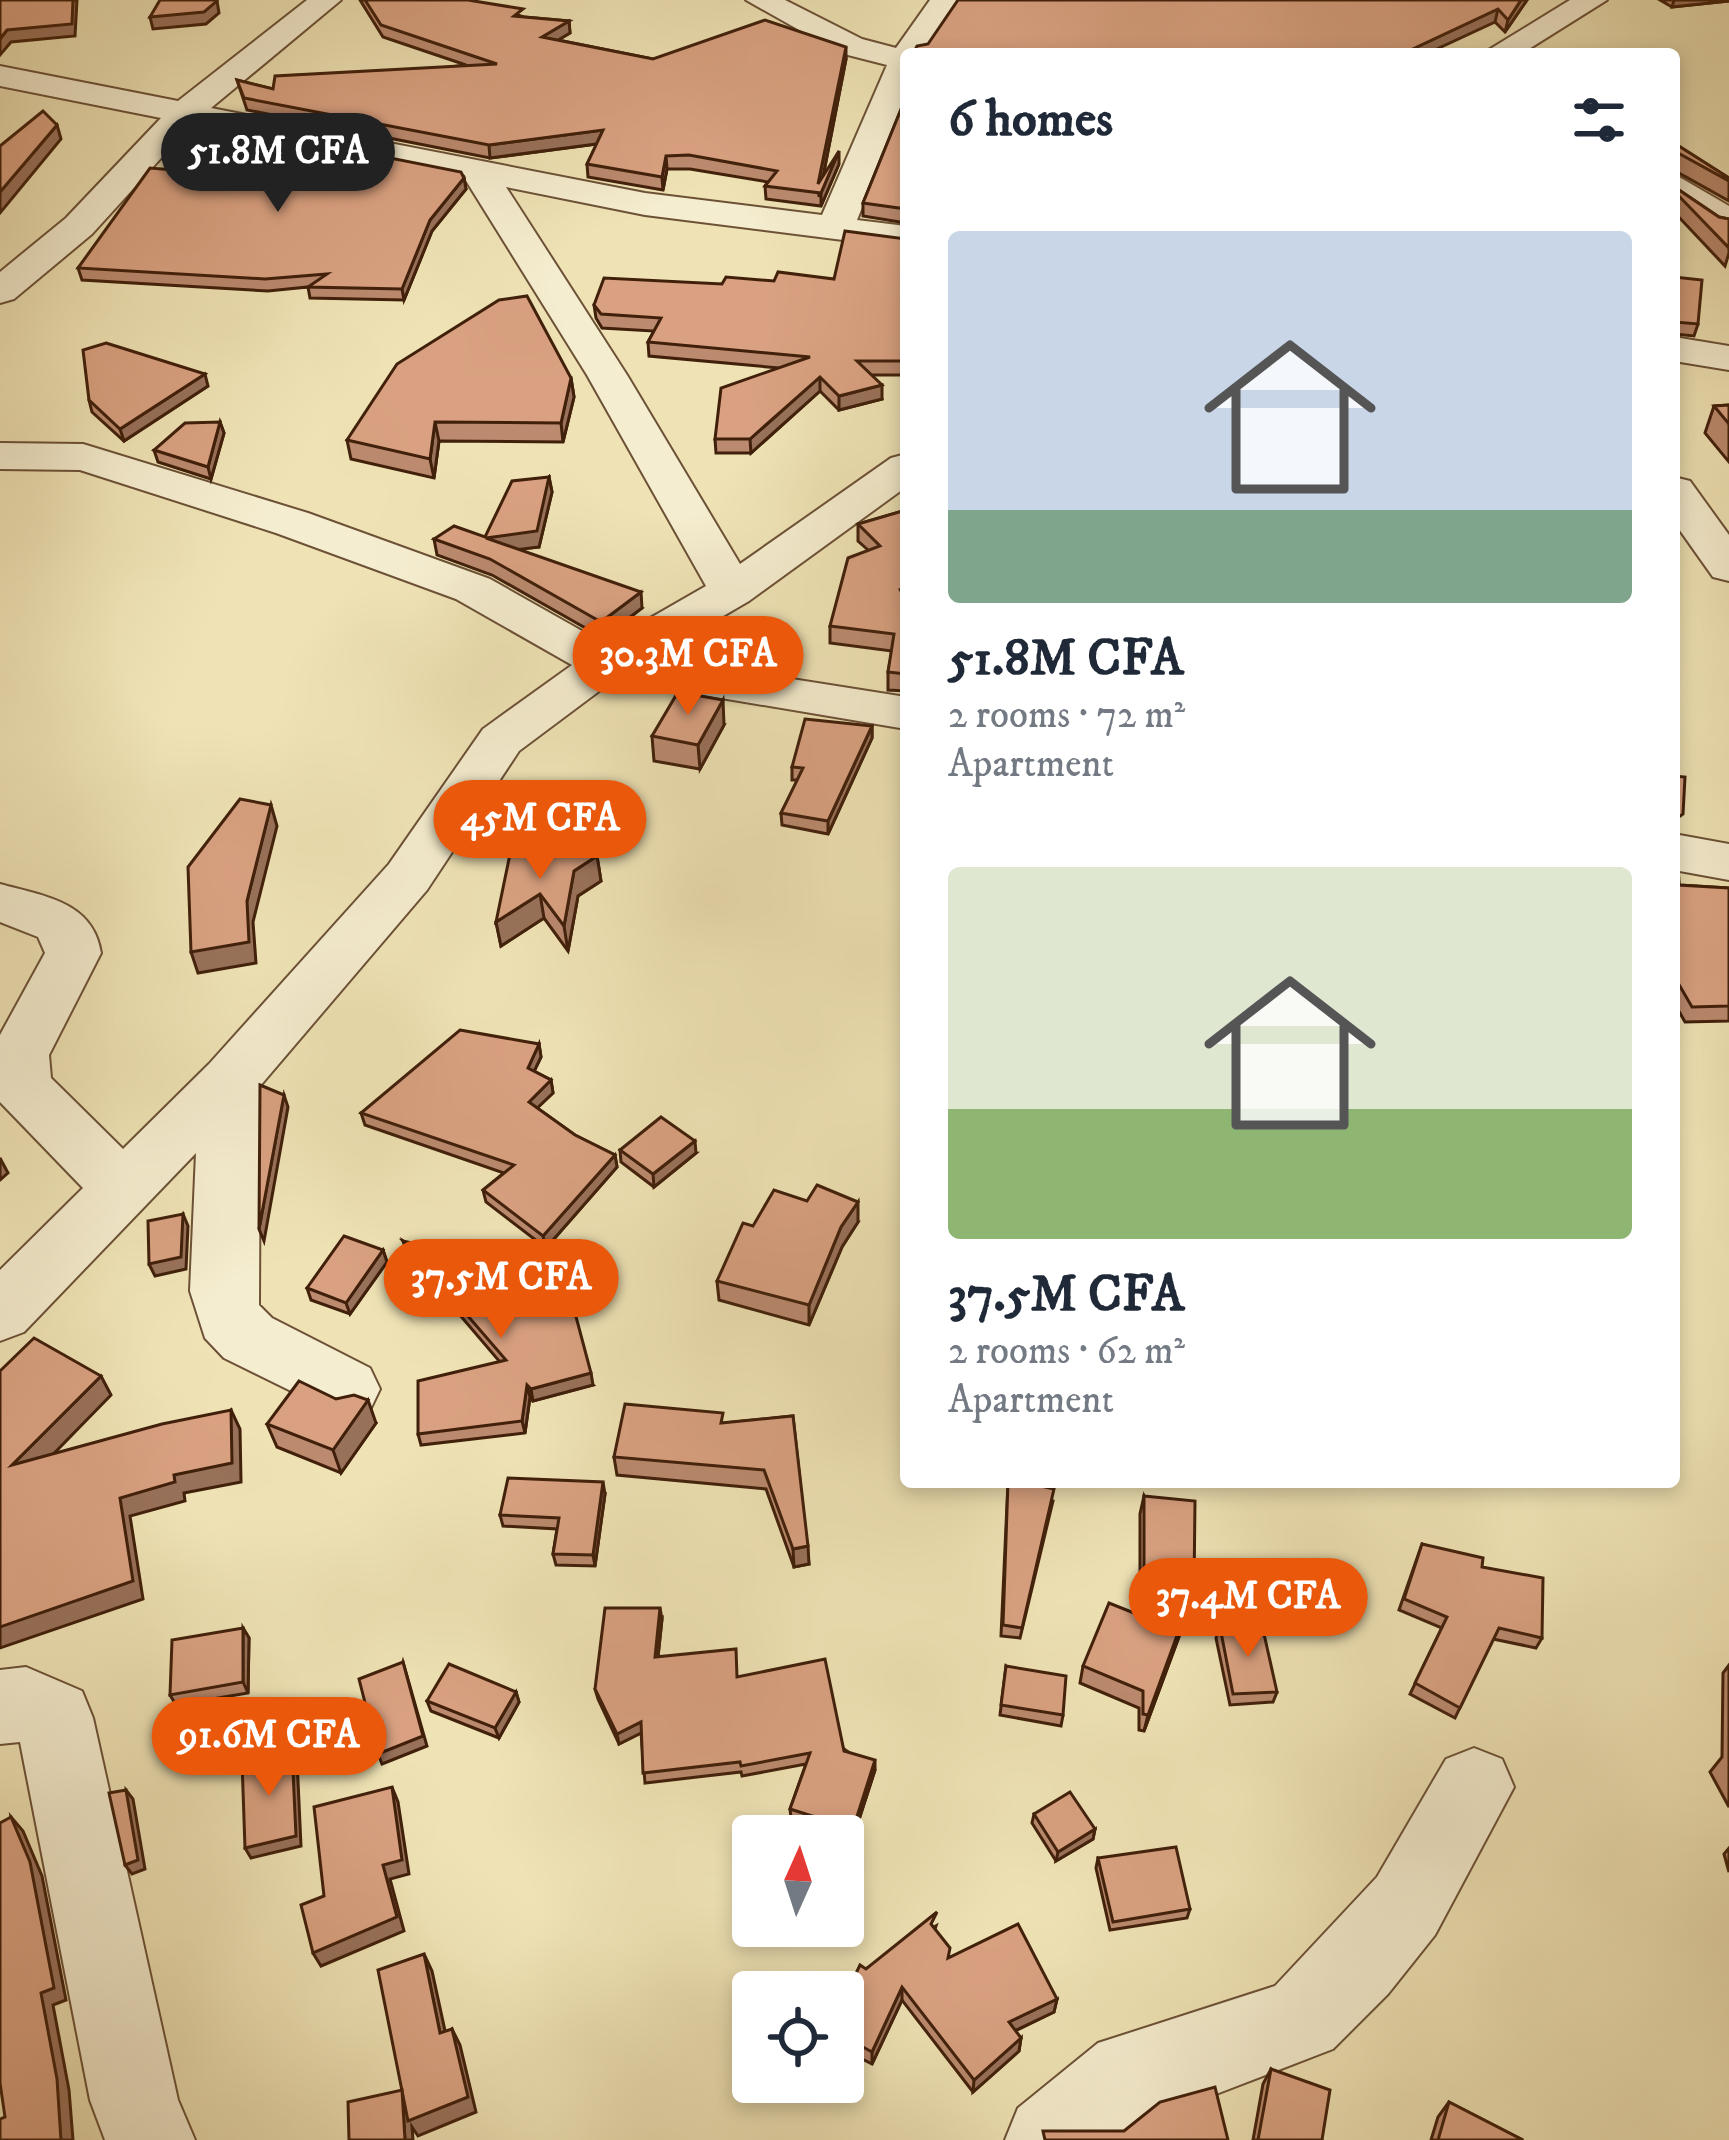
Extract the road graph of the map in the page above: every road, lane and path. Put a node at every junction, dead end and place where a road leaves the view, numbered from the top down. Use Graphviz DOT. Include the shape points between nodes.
graph roads {
  1 [pos="326,0"];
  2 [pos="761,0"];
  3 [pos="945,0"];
  4 [pos="1592,0"];
  5 [pos="913,48"];
  6 [pos="1520,48"];
  7 [pos="900,57"];
  8 [pos="900,72"];
  9 [pos="0,76"];
  10 [pos="184,113"];
  11 [pos="478,171"];
  12 [pos="1680,189"];
  13 [pos="1729,222"];
  14 [pos="835,229"];
  15 [pos="900,236"];
  16 [pos="0,291"];
  17 [pos="1680,350"];
  18 [pos="1729,358"];
  19 [pos="0,456"];
  20 [pos="900,470"];
  21 [pos="1680,497"];
  22 [pos="1720,542"];
  23 [pos="732,591"];
  24 [pos="605,664"];
  25 [pos="900,712"];
  26 [pos="1680,853"];
  27 [pos="1729,862"];
  28 [pos="0,903"];
  29 [pos="230,1080"];
  30 [pos="124,1190"];
  31 [pos="0,1313"];
  32 [pos="346,1389"];
  33 [pos="0,1707"];
  34 [pos="1474,1787"];
  35 [pos="150,2140"];
  36 [pos="1050,2140"];
  1 -- 10 [label="street"];
  2 -- 7 [label="street" via="851,46"];
  3 -- 5 [label="street"];
  4 -- 6 [label="street"];
  8 -- 14 [label="street"];
  9 -- 10 [label="street"];
  10 -- 11 [label="street"];
  10 -- 16 [label="street" via="80,226"];
  11 -- 14 [label="street"];
  11 -- 23 [label="street"];
  12 -- 13 [label="street"];
  14 -- 15 [label="street"];
  17 -- 18 [label="street"];
  19 -- 24 [label="street" via="83,457 292,523 473,590"];
  20 -- 23 [label="street"];
  21 -- 22 [label="street"];
  23 -- 24 [label="street"];
  24 -- 25 [label="street"];
  24 -- 29 [label="street" via="501,740 408,878"];
  26 -- 27 [label="street"];
  28 -- 30 [label="street" via="63,924 73,935 73,953 19,1055 21,1086"];
  29 -- 30 [label="street"];
  29 -- 32 [label="street" via="223,1291 229,1318 248,1338"];
  30 -- 31 [label="street"];
  33 -- 35 [label="street" via="26,1704 54,1718 134,2101"];
  34 -- 36 [label="street" via="1406,1906 1303,2019 1129,2074"];
}
